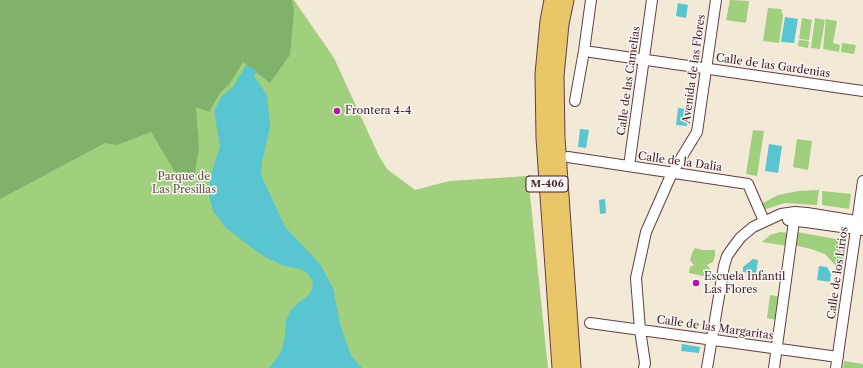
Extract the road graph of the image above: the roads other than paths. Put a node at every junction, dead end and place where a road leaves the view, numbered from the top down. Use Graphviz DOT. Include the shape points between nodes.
graph roads {
  1 [pos="552,0"];
  2 [pos="566,0"];
  3 [pos="591,0"];
  4 [pos="652,0"];
  5 [pos="716,0"];
  6 [pos="584,51"];
  7 [pos="644,59"];
  8 [pos="707,68"];
  9 [pos="863,91"];
  10 [pos="575,101"];
  11 [pos="568,157"];
  12 [pos="629,166"];
  13 [pos="672,173"];
  14 [pos="863,181"];
  15 [pos="794,220"];
  16 [pos="764,221"];
  17 [pos="860,226"];
  18 [pos="590,323"];
  19 [pos="640,330"];
  20 [pos="711,340"];
  21 [pos="777,349"];
  22 [pos="838,357"];
  23 [pos="560,368"];
  24 [pos="573,368"];
  25 [pos="644,368"];
  26 [pos="707,368"];
  27 [pos="774,368"];
  28 [pos="836,368"];
  1 -- 23 [label="highway, M-406" via="543,74 544,138"];
  2 -- 24 [label="highway, M-406" via="556,76 557,138"];
  3 -- 6 [label="street"];
  4 -- 7 [label="street, Calle de las Camelias"];
  5 -- 8 [label="street, Avenida de las Flores"];
  6 -- 7 [label="street, Calle de las Gardenias"];
  6 -- 10 [label="street"];
  7 -- 8 [label="street, Calle de las Gardenias"];
  7 -- 12 [label="street, Calle de las Camelias"];
  8 -- 9 [label="street, Calle de las Gardenias"];
  8 -- 13 [label="street, Avenida de las Flores" via="698,132"];
  11 -- 12 [label="street, Calle de la Dalia"];
  12 -- 13 [label="street, Calle de la Dalia"];
  13 -- 16 [label="street, Calle de la Dalia" via="748,184"];
  13 -- 19 [label="street, Avenida de las Flores" via="646,232 636,278"];
  14 -- 17 [label="street, Calle de los Lirios"];
  15 -- 16 [label="street"];
  15 -- 17 [label="street"];
  15 -- 21 [label="street"];
  16 -- 17 [label="street" via="795,212"];
  16 -- 20 [label="street" via="741,237 728,256 721,275"];
  17 -- 22 [label="street, Calle de los Lirios"];
  18 -- 19 [label="street, Calle de las Margaritas"];
  19 -- 20 [label="street, Calle de las Margaritas"];
  19 -- 25 [label="street, Avenida de las Flores"];
  20 -- 21 [label="street, Calle de las Margaritas"];
  20 -- 26 [label="street"];
  21 -- 22 [label="street, Calle de las Margaritas"];
  21 -- 27 [label="street"];
  22 -- 28 [label="street, Calle de los Lirios"];
}
